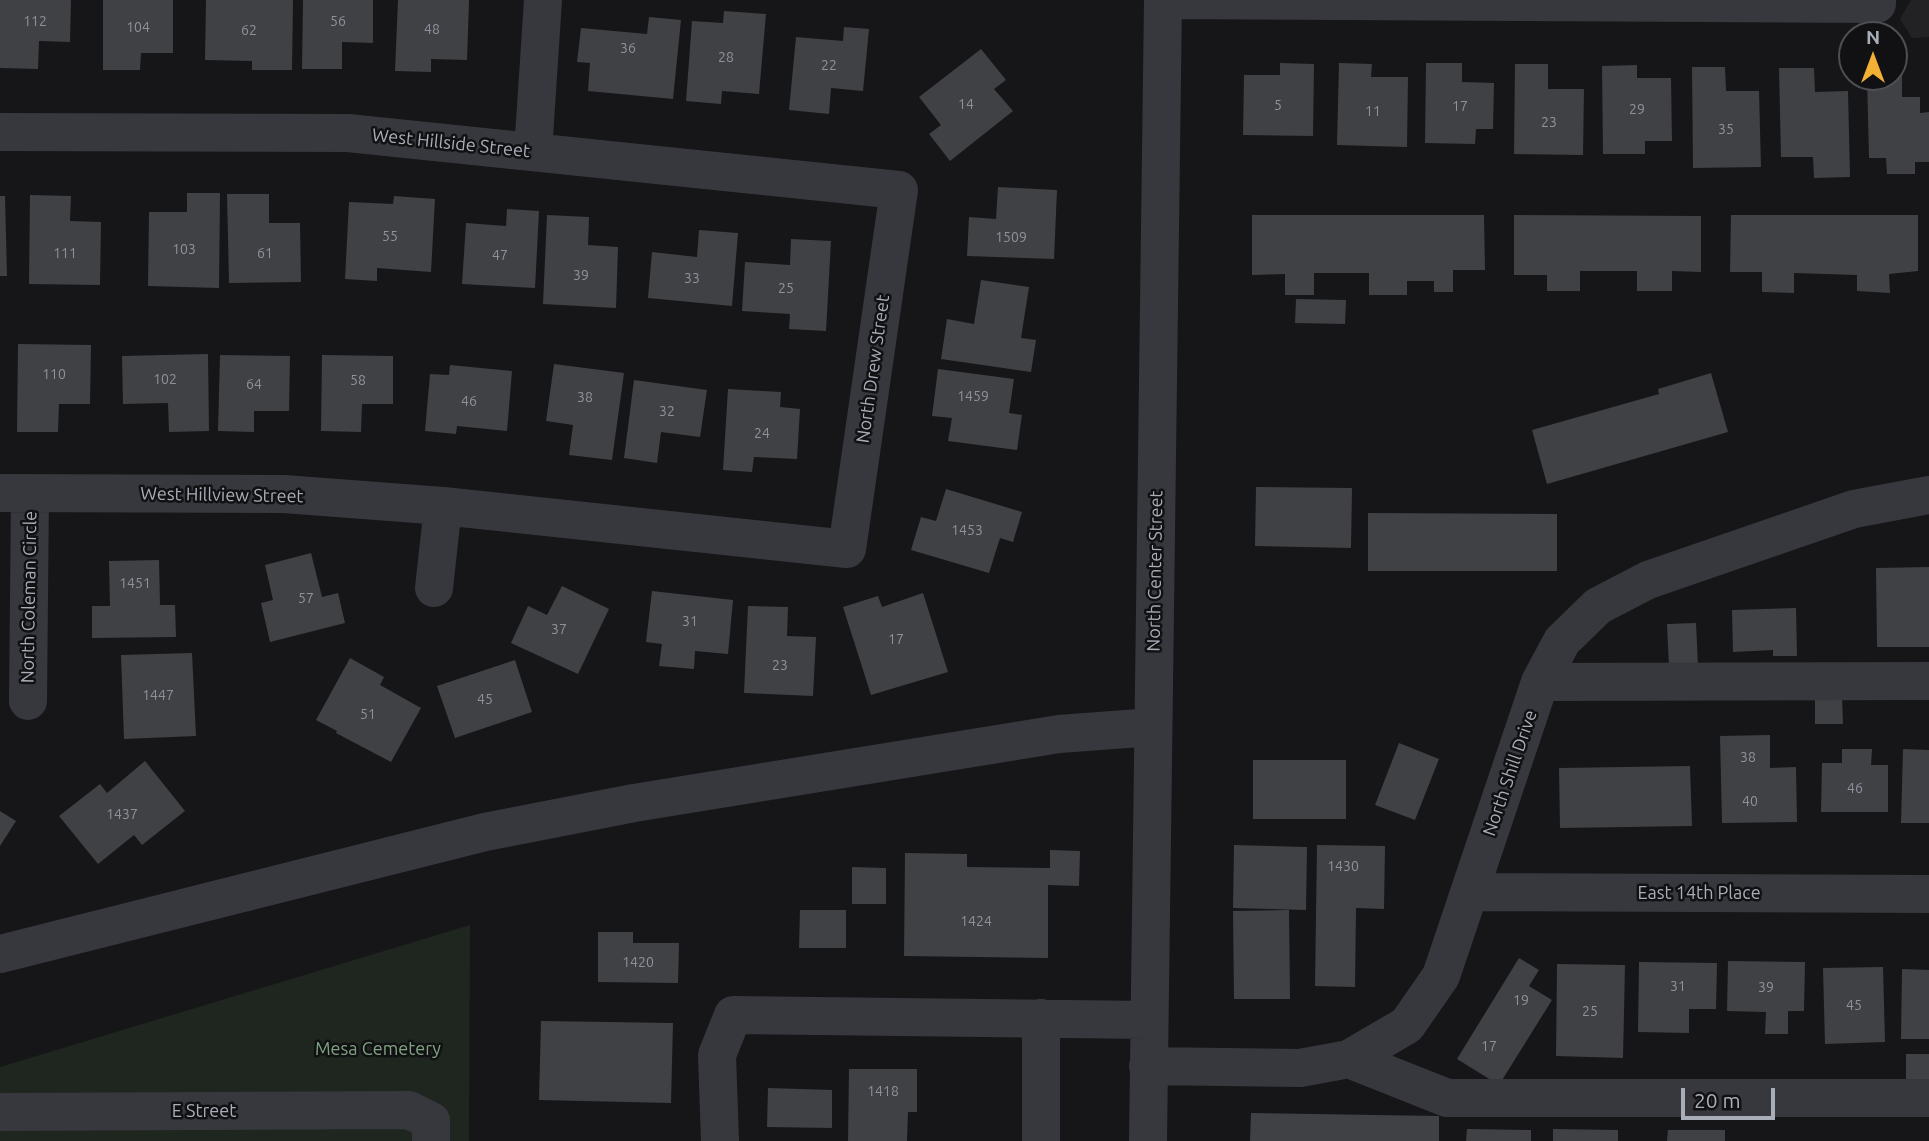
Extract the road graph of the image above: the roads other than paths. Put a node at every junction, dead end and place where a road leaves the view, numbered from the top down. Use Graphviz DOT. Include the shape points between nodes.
graph roads {
  1 [pos="543,0"];
  2 [pos="1163,0"];
  3 [pos="1456,1"];
  4 [pos="1877,2"];
  5 [pos="0,132"];
  6 [pos="533,152"];
  7 [pos="899,190"];
  8 [pos="15,493"];
  9 [pos="1929,495"];
  10 [pos="443,506"];
  11 [pos="847,549"];
  12 [pos="434,588"];
  13 [pos="1929,681"];
  14 [pos="1540,682"];
  15 [pos="28,701"];
  16 [pos="1153,727"];
  17 [pos="1470,892"];
  18 [pos="1929,894"];
  19 [pos="0,954"];
  20 [pos="1041,1018"];
  21 [pos="1149,1020"];
  22 [pos="1349,1059"];
  23 [pos="1149,1066"];
  24 [pos="1929,1098"];
  25 [pos="0,1112"];
  26 [pos="431,1141"];
  27 [pos="720,1141"];
  28 [pos="1041,1141"];
  29 [pos="1147,1141"];
  1 -- 6 [label="street"];
  2 -- 3 [label="street"];
  2 -- 16 [label="street, North Center Street"];
  3 -- 4 [label="street"];
  5 -- 6 [label="street, West Hillside Street" via="348,133"];
  6 -- 7 [label="street, West Hillside Street"];
  7 -- 11 [label="street, North Drew Street"];
  8 -- 10 [label="street, West Hillview Street" via="284,494"];
  8 -- 15 [label="street, North Coleman Circle"];
  9 -- 14 [label="street, North Shill Drive" via="1854,509 1648,580 1598,606 1562,641"];
  10 -- 11 [label="street, West Hillview Street"];
  10 -- 12 [label="street"];
  13 -- 14 [label="street"];
  14 -- 17 [label="street, North Shill Drive"];
  16 -- 19 [label="street" via="1045,737 634,803 485,832"];
  16 -- 21 [label="street, North Center Street"];
  17 -- 18 [label="street, East 14th Place"];
  17 -- 22 [label="street, North Shill Drive" via="1441,976 1406,1025"];
  20 -- 21 [label="street"];
  20 -- 27 [label="street" via="733,1015 717,1055"];
  20 -- 28 [label="street"];
  21 -- 23 [label="street, North Center Street"];
  22 -- 23 [label="street, North Shill Drive" via="1300,1068"];
  22 -- 24 [label="street" via="1447,1098"];
  23 -- 29 [label="street, North Center Street"];
  25 -- 26 [label="street, E Street" via="409,1110 431,1121"];
}
